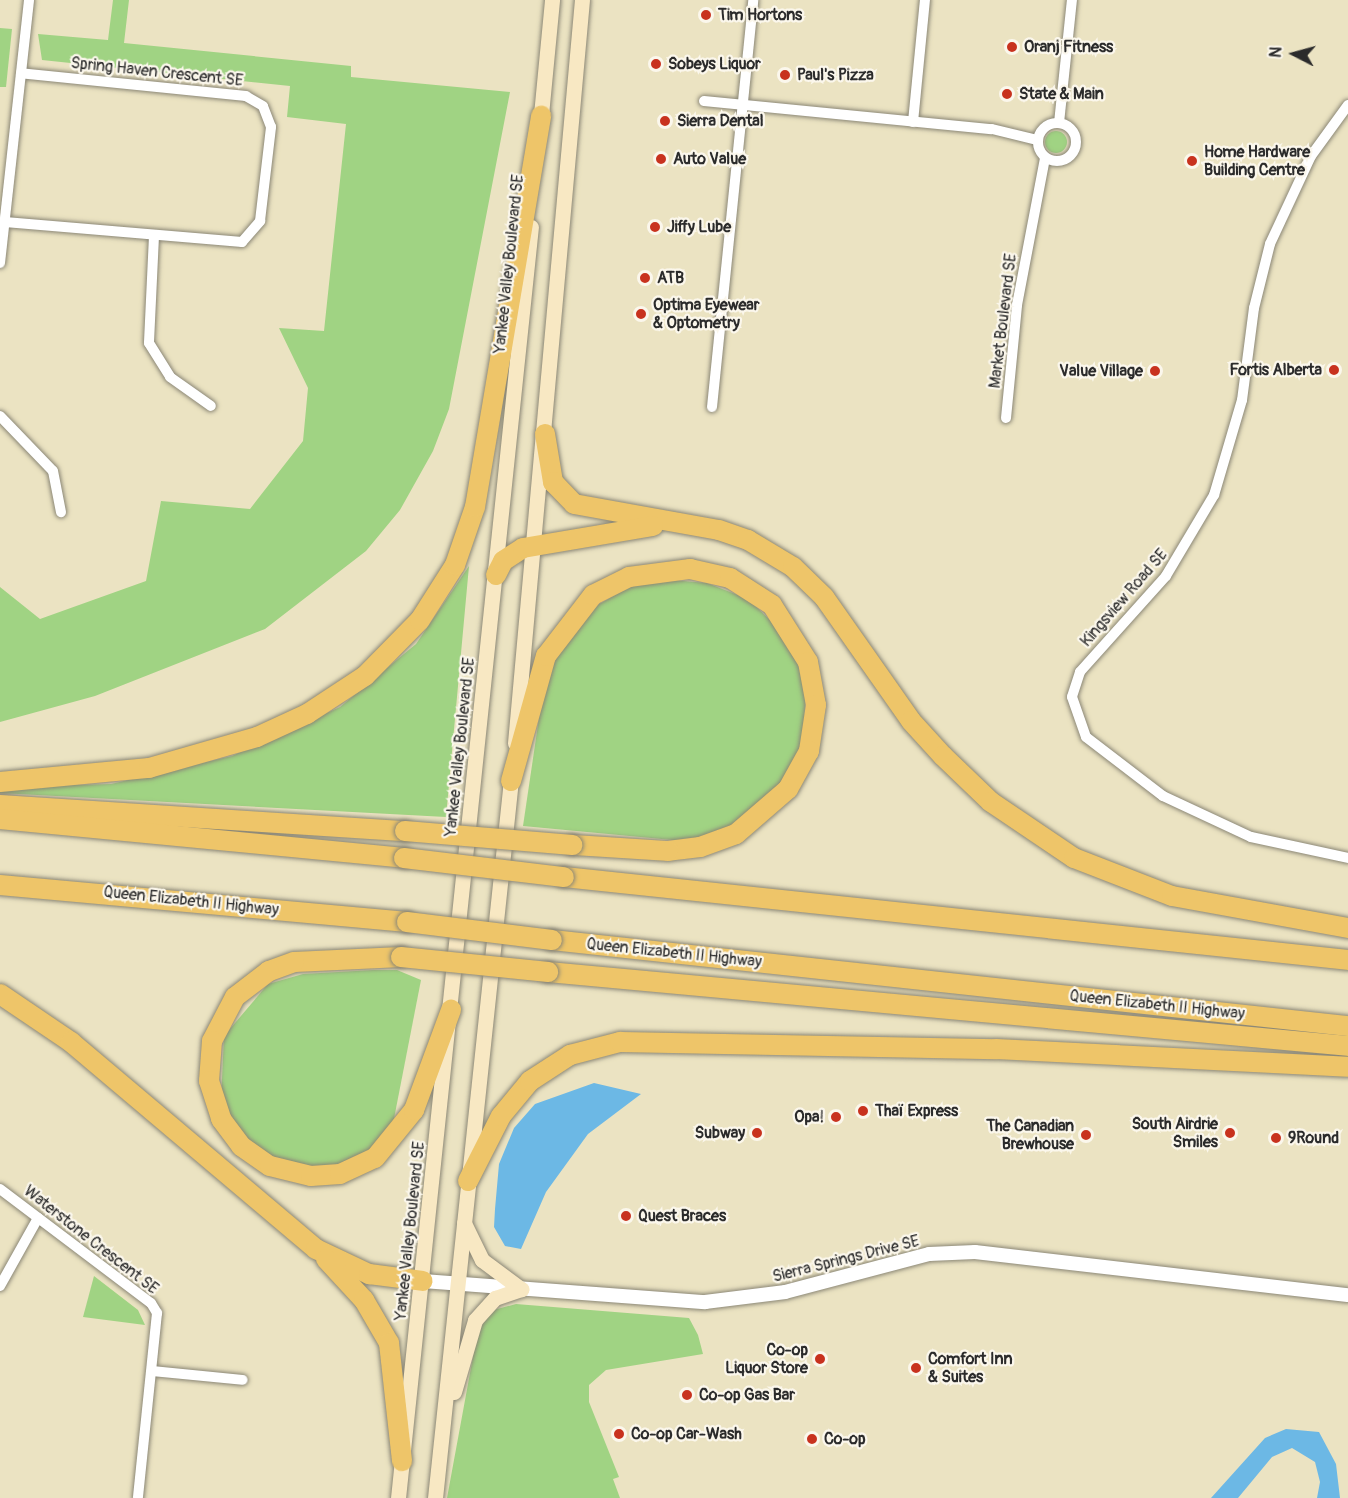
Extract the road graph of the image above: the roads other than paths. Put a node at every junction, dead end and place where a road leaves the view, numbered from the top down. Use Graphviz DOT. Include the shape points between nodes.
graph roads {
  1 [pos="29,0"];
  2 [pos="552,0"];
  3 [pos="753,0"];
  4 [pos="925,0"];
  5 [pos="1072,0"];
  6 [pos="582,1"];
  7 [pos="21,73"];
  8 [pos="704,101"];
  9 [pos="743,105"];
  10 [pos="1348,105"];
  11 [pos="541,116"];
  12 [pos="913,122"];
  13 [pos="1059,123"];
  14 [pos="1037,140"];
  15 [pos="1046,158"];
  16 [pos="5,222"];
  17 [pos="154,236"];
  18 [pos="0,262"];
  19 [pos="211,406"];
  20 [pos="712,407"];
  21 [pos="0,416"];
  22 [pos="1006,418"];
  23 [pos="545,434"];
  24 [pos="61,512"];
  25 [pos="671,523"];
  26 [pos="534,545"];
  27 [pos="496,575"];
  28 [pos="511,781"];
  29 [pos="0,782"];
  30 [pos="0,805"];
  31 [pos="0,819"];
  32 [pos="1348,858"];
  33 [pos="0,885"];
  34 [pos="1348,928"];
  35 [pos="1348,960"];
  36 [pos="0,994"];
  37 [pos="451,1010"];
  38 [pos="1348,1026"];
  39 [pos="1348,1046"];
  40 [pos="1348,1067"];
  41 [pos="468,1180"];
  42 [pos="0,1189"];
  43 [pos="38,1218"];
  44 [pos="464,1223"];
  45 [pos="316,1248"];
  46 [pos="423,1281"];
  47 [pos="457,1285"];
  48 [pos="0,1286"];
  49 [pos="521,1289"];
  50 [pos="1348,1294"];
  51 [pos="152,1371"];
  52 [pos="243,1380"];
  53 [pos="441,1436"];
  54 [pos="402,1461"];
  55 [pos="138,1498"];
  56 [pos="398,1498"];
  57 [pos="435,1498"];
  1 -- 7 [label="street"];
  2 -- 11 [label="main road, Yankee Valley Boulevard SE"];
  3 -- 9 [label="street"];
  4 -- 12 [label="street"];
  5 -- 13 [label="street"];
  6 -- 23 [label="main road"];
  7 -- 16 [label="street"];
  7 -- 17 [label="street, Spring Haven Crescent SE" via="246,96 264,106 271,127 260,221 250,237 235,243"];
  8 -- 9 [label="street"];
  9 -- 12 [label="street"];
  9 -- 20 [label="street"];
  10 -- 32 [label="street, Kingsview Road SE" via="1311,156 1270,244 1254,308 1242,400 1214,495 1166,576 1080,672 1072,697 1086,737 1163,796 1251,837"];
  11 -- 27 [label="main road, Yankee Valley Boulevard SE"];
  11 -- 29 [label="highway" via="475,507 455,565 420,620 365,676 307,714 257,737 149,768"];
  12 -- 14 [label="street" via="1026,134"];
  13 -- 14 [label="street" via="1044,127"];
  13 -- 15 [label="street" via="1071,130 1075,150 1059,162"];
  14 -- 15 [label="street"];
  15 -- 22 [label="street, Market Boulevard SE" via="1017,305"];
  16 -- 17 [label="street, Spring Haven Crescent SE"];
  16 -- 18 [label="street"];
  17 -- 19 [label="street" via="149,343 170,377"];
  21 -- 24 [label="street" via="53,471"];
  23 -- 25 [label="highway" via="553,482 565,499 584,509"];
  23 -- 26 [label="main road"];
  25 -- 26 [label="highway"];
  25 -- 34 [label="highway" via="748,540 793,567 824,597 911,721 943,756 991,802 1074,858 1172,896"];
  26 -- 27 [label="highway" via="512,553"];
  26 -- 28 [label="main road"];
  27 -- 37 [label="main road, Yankee Valley Boulevard SE"];
  28 -- 30 [label="highway, bridge" via="546,656 593,595 629,577 690,569 730,578 772,605 808,662 816,705 809,750 788,789 736,834 699,847 668,851"];
  28 -- 41 [label="main road"];
  31 -- 35 [label="highway, bridge" via="404,858"];
  33 -- 38 [label="highway, Queen Elizabeth II Highway, bridge" via="407,922"];
  36 -- 45 [label="highway" via="71,1042"];
  37 -- 39 [label="highway, bridge" via="414,1110 375,1158 340,1174 311,1176 270,1166 241,1146 221,1119 209,1081 212,1041 235,997 269,971 294,962 401,957"];
  37 -- 46 [label="main road, Yankee Valley Boulevard SE"];
  40 -- 41 [label="highway" via="996,1049 620,1042 570,1054 530,1082 501,1116"];
  41 -- 44 [label="main road"];
  42 -- 43 [label="street, Waterstone Crescent SE"];
  43 -- 48 [label="street"];
  43 -- 51 [label="street, Waterstone Crescent SE" via="151,1303 157,1325"];
  44 -- 47 [label="main road"];
  44 -- 49 [label="main road" via="482,1260"];
  45 -- 46 [label="highway" via="369,1274"];
  45 -- 54 [label="highway" via="364,1300 389,1343"];
  46 -- 47 [label="street, Sierra Springs Drive SE"];
  46 -- 54 [label="main road, Yankee Valley Boulevard SE"];
  47 -- 49 [label="street, Sierra Springs Drive SE"];
  47 -- 53 [label="main road"];
  49 -- 50 [label="street, Sierra Springs Drive SE" via="705,1302 785,1292 921,1256 975,1252"];
  49 -- 53 [label="main road" via="495,1298 475,1320"];
  51 -- 52 [label="street"];
  51 -- 55 [label="street, Waterstone Crescent SE"];
  53 -- 57 [label="main road"];
  54 -- 56 [label="main road, Yankee Valley Boulevard SE"];
}
